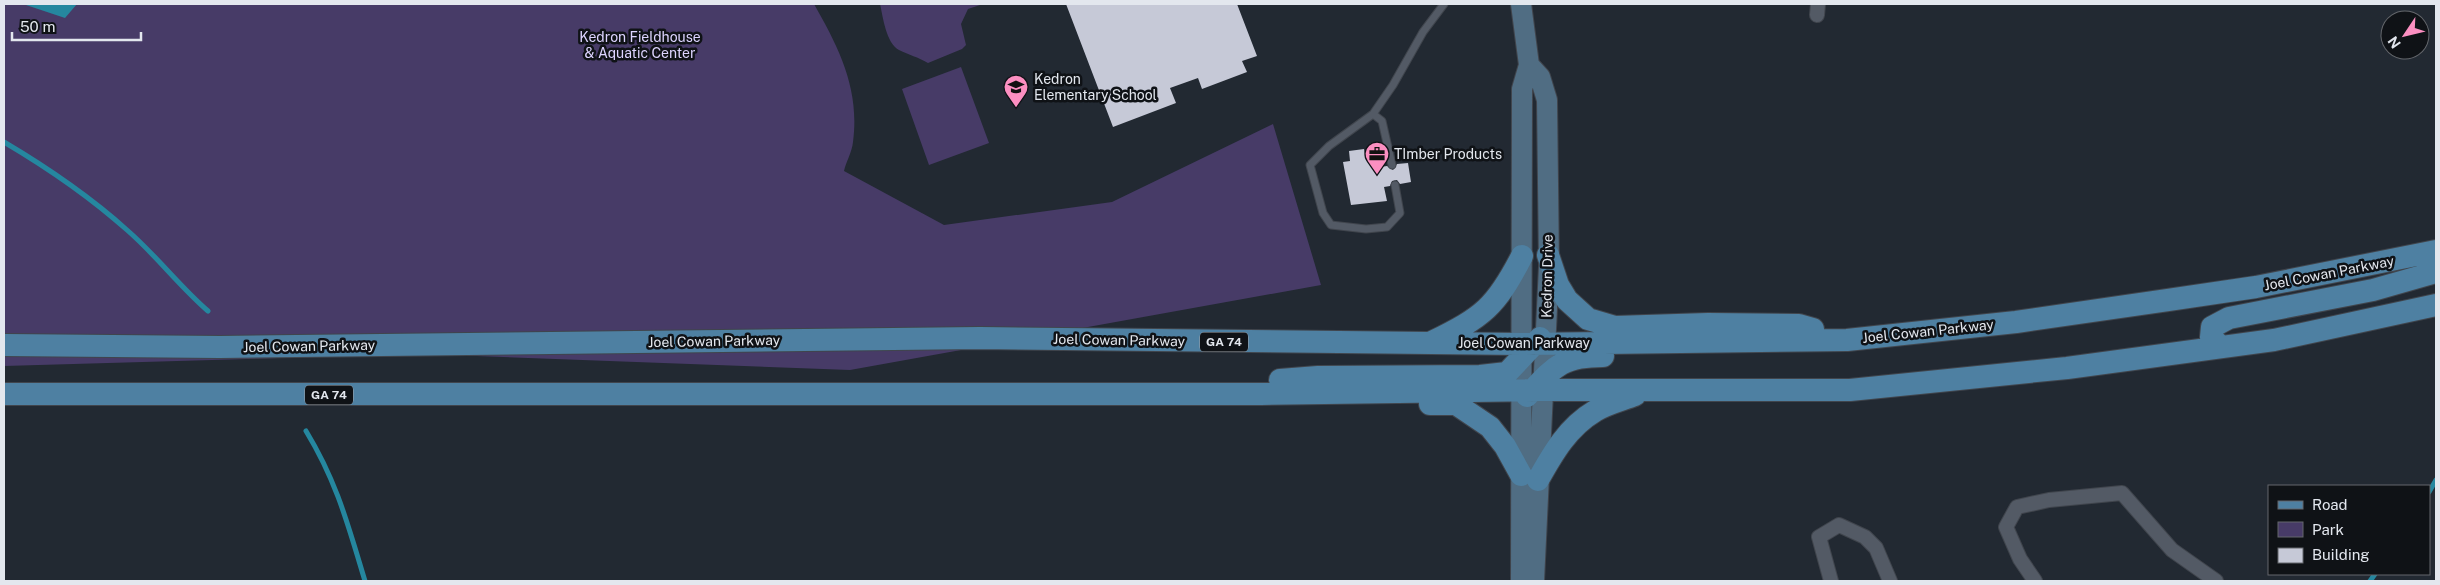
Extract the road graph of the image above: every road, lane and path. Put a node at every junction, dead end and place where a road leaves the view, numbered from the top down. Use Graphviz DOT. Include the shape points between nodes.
graph roads {
  1 [pos="1444,4"];
  2 [pos="1521,4"];
  3 [pos="1529,65"];
  4 [pos="1373,114"];
  5 [pos="1392,165"];
  6 [pos="1395,185"];
  7 [pos="2436,251"];
  8 [pos="1548,255"];
  9 [pos="1522,256"];
  10 [pos="2436,272"];
  11 [pos="2436,306"];
  12 [pos="1847,340"];
  13 [pos="1429,344"];
  14 [pos="1534,344"];
  15 [pos="4,345"];
  16 [pos="2221,347"];
  17 [pos="1532,390"];
  18 [pos="1646,390"];
  19 [pos="1225,393"];
  20 [pos="4,394"];
  21 [pos="1261,394"];
  22 [pos="1530,478"];
  23 [pos="1521,581"];
  24 [pos="1534,581"];
  25 [pos="1831,581"];
  26 [pos="1890,581"];
  27 [pos="2035,581"];
  28 [pos="2216,581"];
  1 -- 4 [label="lane"];
  2 -- 3 [label="street, Kedron Drive"];
  3 -- 8 [label="street, Kedron Drive" via="1540,78 1547,100"];
  3 -- 9 [label="street, Kedron Drive" via="1522,89"];
  4 -- 5 [label="lane" via="1382,121"];
  4 -- 6 [label="lane" via="1329,146 1310,165 1323,213 1331,225 1366,229 1387,226 1400,213"];
  7 -- 12 [label="main road, Joel Cowan Parkway / GA 74" via="2256,287 2016,322"];
  8 -- 12 [label="main road" via="1567,300 1588,319 1615,327 1799,325"];
  8 -- 14 [label="street, Kedron Drive"];
  9 -- 13 [label="main road" via="1505,289 1487,311"];
  9 -- 14 [label="street, Kedron Drive"];
  10 -- 16 [label="main road" via="2373,290 2229,318 2212,327 2211,337"];
  11 -- 16 [label="main road, GA 74" via="2274,340"];
  12 -- 14 [label="main road, Joel Cowan Parkway / GA 74"];
  12 -- 17 [label="main road" via="1808,350 1581,356 1555,366"];
  13 -- 14 [label="main road, Joel Cowan Parkway / GA 74"];
  13 -- 15 [label="main road, Joel Cowan Parkway / GA 74" via="971,338 220,347"];
  14 -- 17 [label="street, Kedron Drive"];
  14 -- 17 [label="street, Kedron Drive"];
  14 -- 19 [label="main road" via="1507,373 1480,376 1318,376 1275,380"];
  16 -- 18 [label="main road, GA 74" via="2067,368 1850,390"];
  17 -- 18 [label="main road, GA 74"];
  17 -- 21 [label="main road, GA 74"];
  17 -- 22 [label="street, Kedron Drive"];
  18 -- 22 [label="main road" via="1595,410 1572,428"];
  19 -- 20 [label="main road, GA 74"];
  19 -- 21 [label="main road, GA 74"];
  21 -- 22 [label="main road" via="1309,405 1456,404 1490,427"];
  22 -- 23 [label="street, Kedron Drive"];
  22 -- 24 [label="street, Kedron Drive"];
  25 -- 26 [label="street" via="1819,537 1839,525 1865,536 1876,548"];
  27 -- 28 [label="street" via="2006,527 2017,507 2049,500 2122,494 2172,550"];
}
